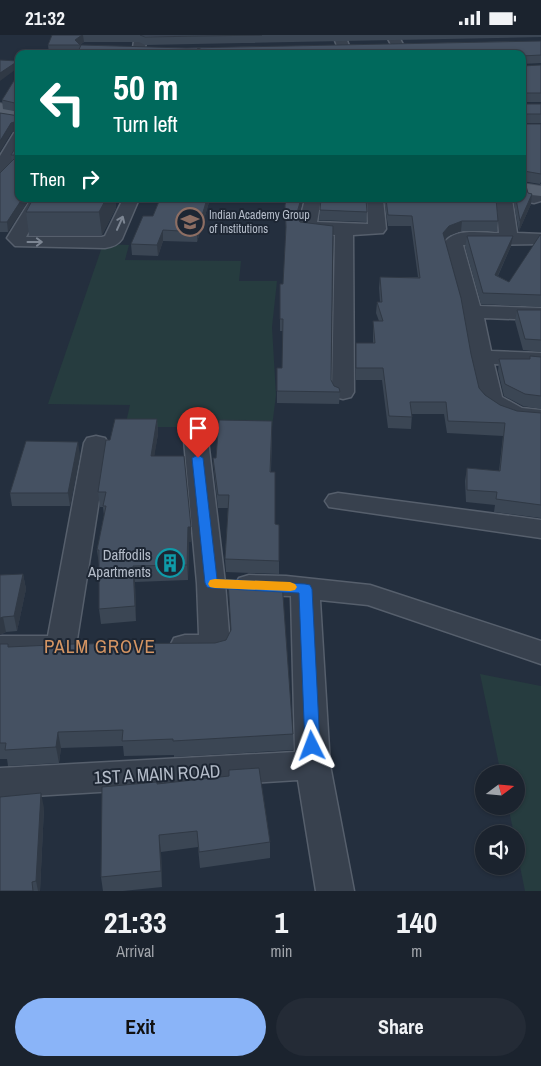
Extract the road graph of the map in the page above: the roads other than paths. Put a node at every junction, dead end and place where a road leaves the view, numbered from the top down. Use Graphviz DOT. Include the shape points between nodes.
graph roads {
  1 [pos="140,35"];
  2 [pos="339,35"];
  3 [pos="397,45"];
  4 [pos="380,46"];
  5 [pos="416,46"];
  6 [pos="344,49"];
  7 [pos="139,50"];
  8 [pos="0,104"];
  9 [pos="15,106"];
  10 [pos="0,108"];
  11 [pos="15,111"];
  12 [pos="0,115"];
  13 [pos="15,118"];
  14 [pos="0,122"];
  15 [pos="15,124"];
  16 [pos="15,143"];
  17 [pos="0,169"];
  18 [pos="45,202"];
  19 [pos="130,202"];
  20 [pos="312,202"];
  21 [pos="374,202"];
  22 [pos="504,202"];
  23 [pos="344,230"];
  24 [pos="509,238"];
  25 [pos="541,239"];
  26 [pos="472,311"];
  27 [pos="541,314"];
  28 [pos="482,357"];
  29 [pos="541,361"];
  30 [pos="343,392"];
  31 [pos="541,417"];
  32 [pos="196,441"];
  33 [pos="96,443"];
  34 [pos="338,501"];
  35 [pos="541,529"];
  36 [pos="211,583"];
  37 [pos="305,589"];
  38 [pos="0,647"];
  39 [pos="61,647"];
  40 [pos="90,647"];
  41 [pos="157,647"];
  42 [pos="541,653"];
  43 [pos="313,765"];
  44 [pos="0,783"];
  45 [pos="335,891"];
  1 -- 7 [label="street"];
  2 -- 6 [label="street"];
  3 -- 4 [label="street"];
  3 -- 5 [label="street"];
  8 -- 9 [label="main road"];
  10 -- 11 [label="main road"];
  12 -- 13 [label="main road"];
  14 -- 15 [label="main road"];
  16 -- 17 [label="street"];
  18 -- 19 [label="street, one-way" via="16,238 21,242 105,243 113,239"];
  20 -- 23 [label="street" via="307,227"];
  21 -- 23 [label="street" via="377,229"];
  22 -- 24 [label="street"];
  23 -- 30 [label="street"];
  24 -- 25 [label="street"];
  24 -- 26 [label="street" via="460,238 453,243"];
  26 -- 27 [label="street"];
  26 -- 28 [label="street"];
  28 -- 29 [label="street"];
  28 -- 31 [label="street" via="491,399 500,408 516,415"];
  32 -- 36 [label="street"];
  33 -- 39 [label="street"];
  34 -- 35 [label="street"];
  36 -- 37 [label="street"];
  36 -- 41 [label="street" via="215,647"];
  37 -- 42 [label="street" via="370,595"];
  37 -- 43 [label="street"];
  38 -- 39 [label="street"];
  39 -- 40 [label="street"];
  43 -- 44 [label="street, 1ST A MAIN ROAD"];
  43 -- 45 [label="street"];
}
